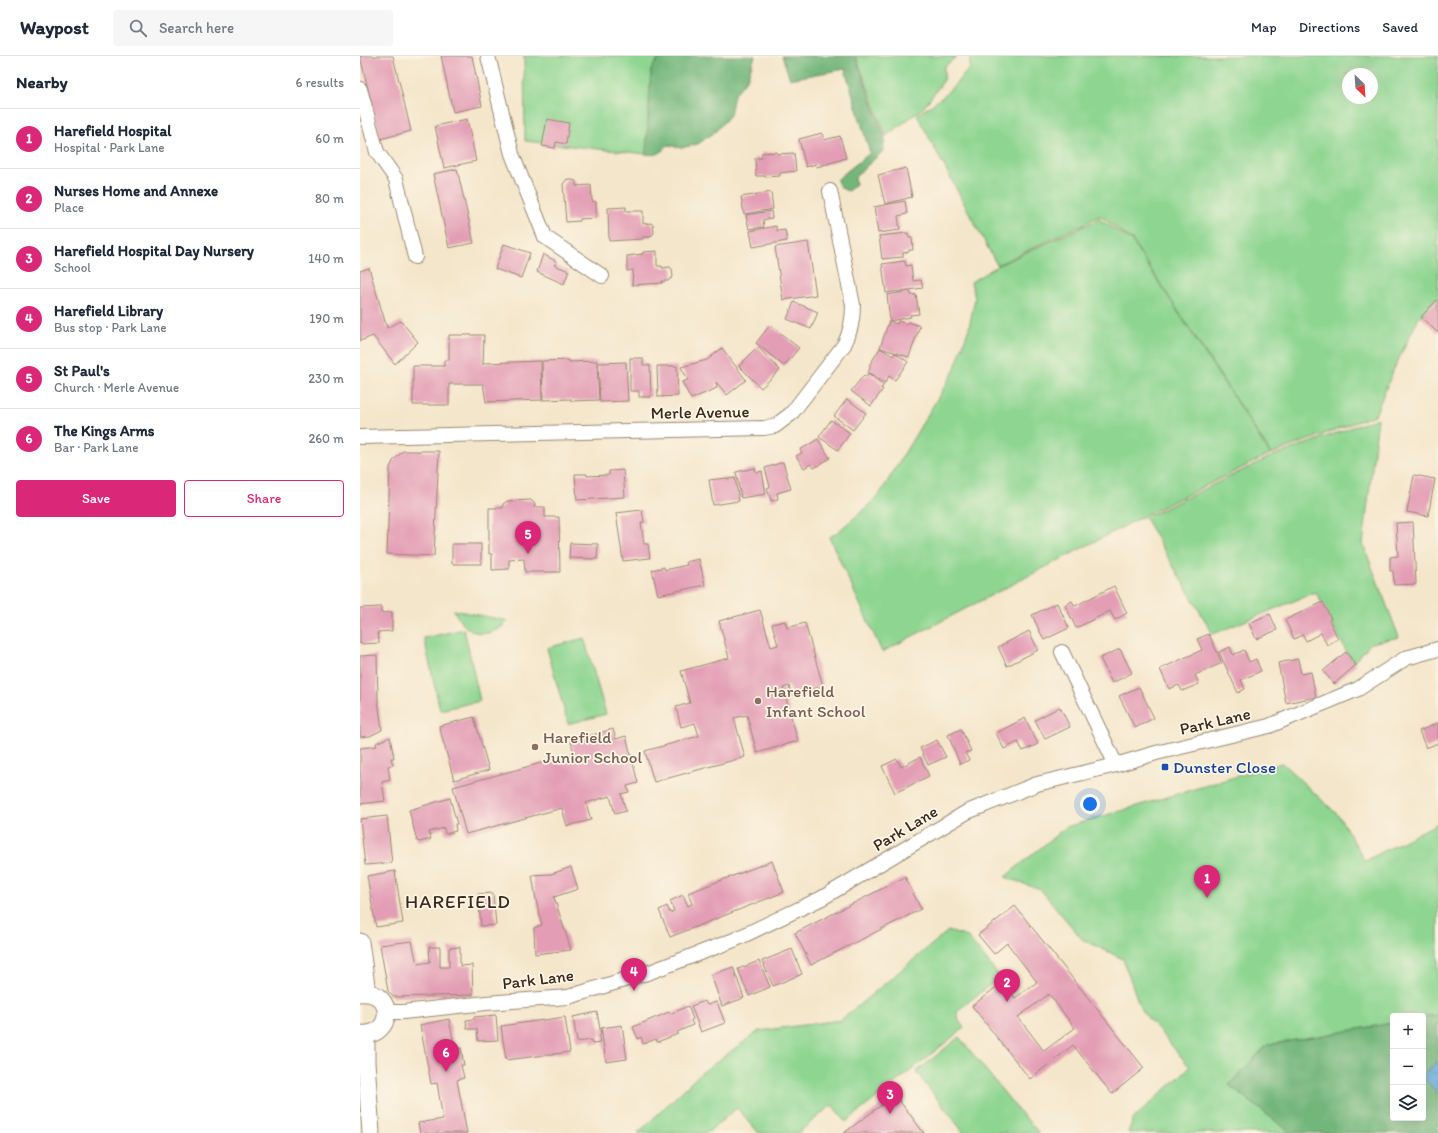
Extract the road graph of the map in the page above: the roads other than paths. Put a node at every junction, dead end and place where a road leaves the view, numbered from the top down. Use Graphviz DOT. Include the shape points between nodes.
graph roads {
  1 [pos="488,56"];
  2 [pos="360,89"];
  3 [pos="830,191"];
  4 [pos="415,257"];
  5 [pos="602,276"];
  6 [pos="360,437"];
  7 [pos="1438,649"];
  8 [pos="1062,652"];
  9 [pos="1116,765"];
  10 [pos="360,942"];
  11 [pos="364,993"];
  12 [pos="387,1012"];
  13 [pos="363,1035"];
  14 [pos="371,1133"];
  1 -- 5 [label="street" via="512,154 545,237"];
  2 -- 4 [label="street" via="376,152 396,178"];
  3 -- 6 [label="street, Merle Avenue" via="853,305 850,334 790,414 775,426"];
  7 -- 9 [label="street, Park Lane" via="1406,658 1358,689 1269,726"];
  8 -- 9 [label="street"];
  9 -- 12 [label="street, Park Lane" via="1037,784 967,812 822,898 734,940 650,972 568,997"];
  10 -- 11 [label="street"];
  11 -- 12 [label="street" via="373,994 383,1001"];
  12 -- 13 [label="street" via="379,1030 373,1034"];
  13 -- 14 [label="street"];
}
